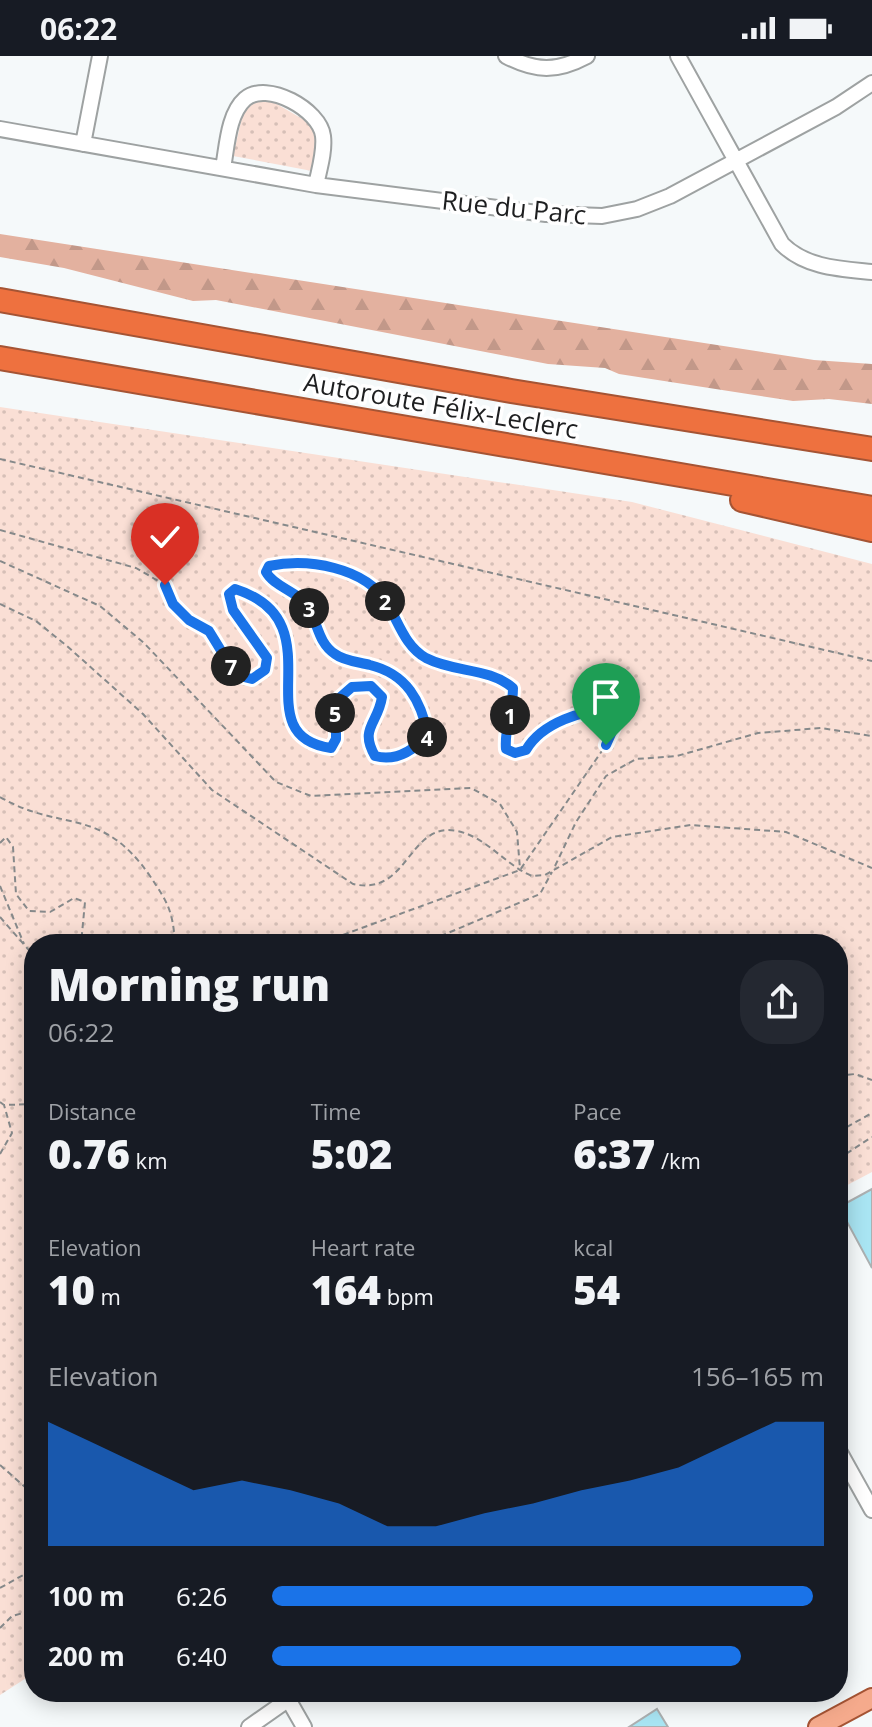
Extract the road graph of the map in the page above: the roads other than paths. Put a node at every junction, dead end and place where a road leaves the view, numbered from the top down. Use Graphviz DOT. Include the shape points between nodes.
graph roads {
  1 [pos="100,56"];
  2 [pos="506,56"];
  3 [pos="587,56"];
  4 [pos="678,56"];
  5 [pos="872,83"];
  6 [pos="0,129"];
  7 [pos="83,144"];
  8 [pos="735,161"];
  9 [pos="223,168"];
  10 [pos="316,185"];
  11 [pos="872,272"];
  12 [pos="0,300"];
  13 [pos="0,358"];
  14 [pos="632,410"];
  15 [pos="872,435"];
  16 [pos="872,449"];
  17 [pos="614,464"];
  18 [pos="872,508"];
  19 [pos="872,530"];
  20 [pos="848,1467"];
  21 [pos="872,1510"];
  22 [pos="872,1698"];
  23 [pos="285,1702"];
  24 [pos="296,1702"];
  25 [pos="249,1727"];
  26 [pos="304,1727"];
  27 [pos="818,1727"];
  1 -- 7 [label="street"];
  2 -- 3 [label="street" via="546,70"];
  4 -- 8 [label="street"];
  5 -- 8 [label="street, Rue du Parc"];
  6 -- 7 [label="street, Rue du Parc"];
  7 -- 9 [label="street, Rue du Parc"];
  8 -- 10 [label="street, Rue du Parc" via="654,203 602,216 546,214"];
  8 -- 11 [label="street" via="789,251 829,267"];
  9 -- 10 [label="street, Rue du Parc"];
  9 -- 10 [label="street" via="236,110 252,94 266,91 308,113 319,125 323,142"];
  12 -- 14 [label="highway, Autoroute Félix-Leclerc"];
  13 -- 17 [label="highway, Autoroute Félix-Leclerc"];
  14 -- 15 [label="highway"];
  14 -- 16 [label="highway, Autoroute Félix-Leclerc"];
  17 -- 18 [label="highway, Autoroute Félix-Leclerc"];
  17 -- 19 [label="highway" via="696,490"];
  20 -- 21 [label="street"];
  22 -- 27 [label="main road"];
  23 -- 25 [label="street"];
  24 -- 26 [label="street"];
}
